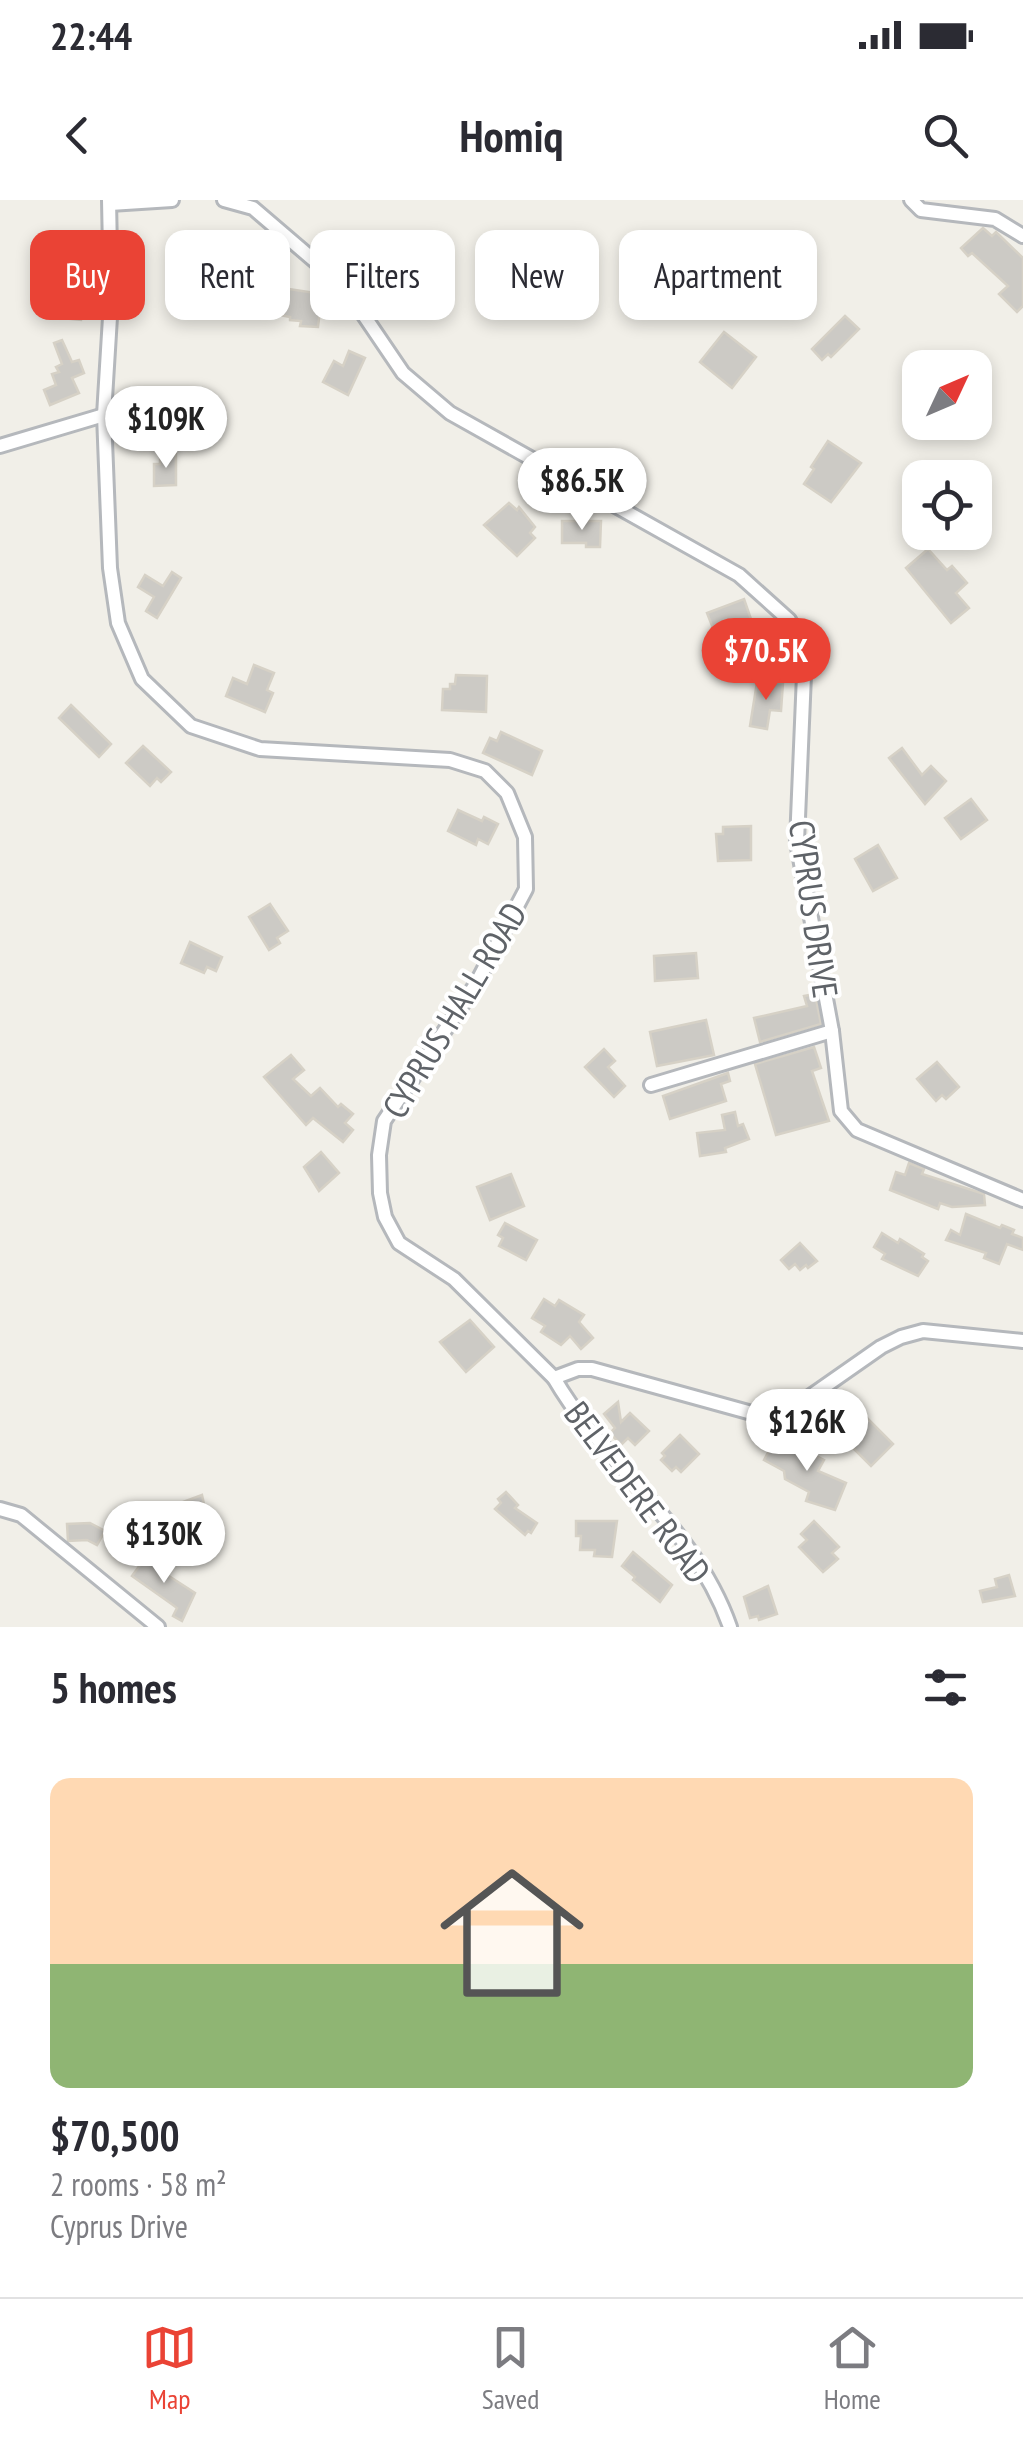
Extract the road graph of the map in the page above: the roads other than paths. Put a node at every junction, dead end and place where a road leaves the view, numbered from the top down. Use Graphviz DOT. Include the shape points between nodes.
graph roads {
  1 [pos="172,200"];
  2 [pos="224,200"];
  3 [pos="911,200"];
  4 [pos="110,202"];
  5 [pos="1023,236"];
  6 [pos="104,415"];
  7 [pos="0,446"];
  8 [pos="832,1031"];
  9 [pos="650,1085"];
  10 [pos="1023,1200"];
  11 [pos="1023,1341"];
  12 [pos="554,1378"];
  13 [pos="0,1508"];
  14 [pos="158,1627"];
  15 [pos="730,1627"];
  1 -- 4 [label="street"];
  2 -- 8 [label="street, CYPRUS DRIVE" via="253,208 344,286 404,374 450,413 740,575 789,620 805,651 797,842"];
  3 -- 5 [label="street" via="921,210 995,219"];
  4 -- 6 [label="street, CYPRUS HALL ROAD"];
  6 -- 7 [label="street"];
  6 -- 12 [label="street, CYPRUS HALL ROAD" via="118,623 142,679 191,726 260,749 450,760 485,771 507,793 525,836 526,888 476,984 384,1120 380,1193 399,1243 454,1278"];
  8 -- 9 [label="street"];
  8 -- 10 [label="street, CYPRUS DRIVE" via="841,1111 857,1130"];
  11 -- 12 [label="street, BELVEDERE ROAD" via="923,1331 900,1337 774,1415 592,1369"];
  12 -- 15 [label="street, BELVEDERE ROAD" via="573,1412 697,1563"];
  13 -- 14 [label="street" via="21,1515"];
}
